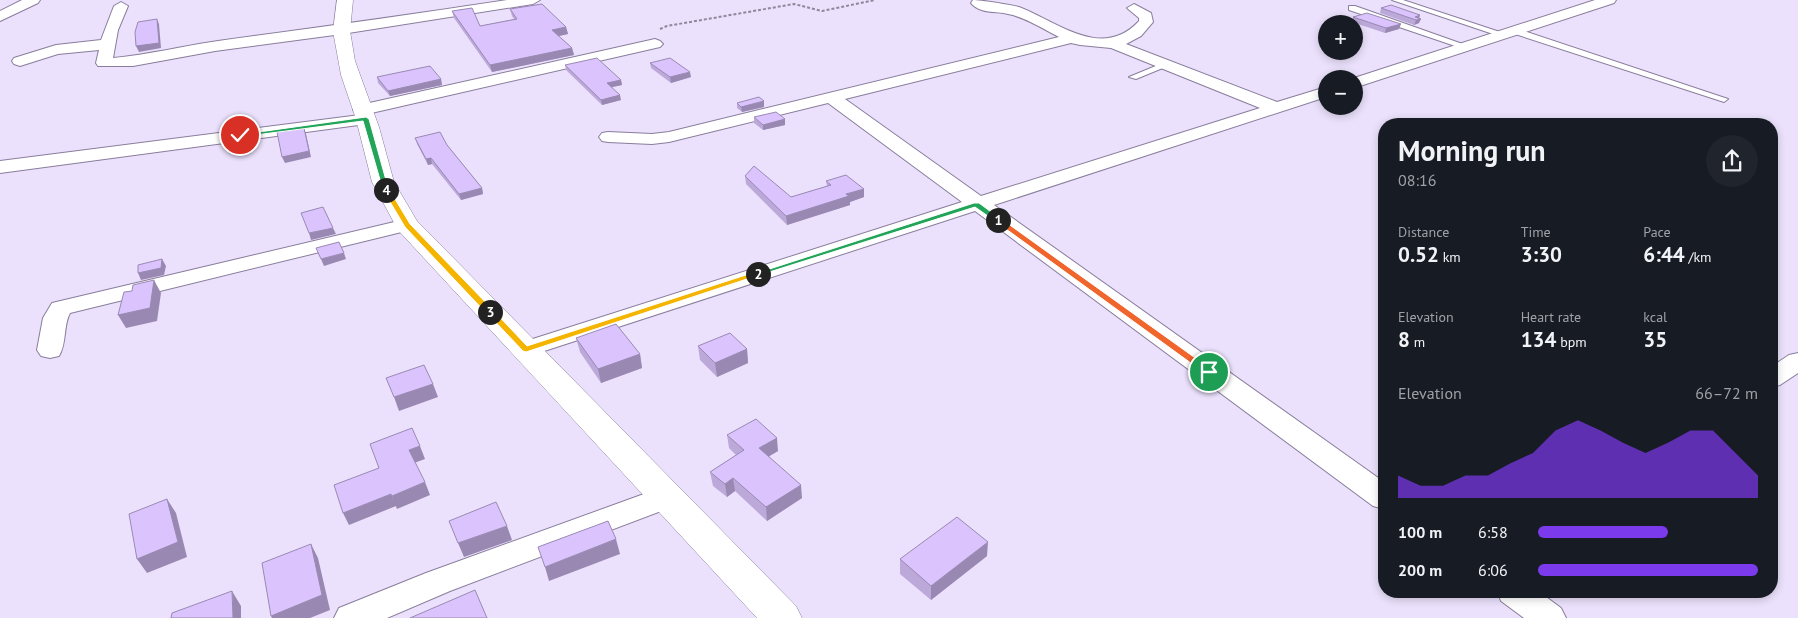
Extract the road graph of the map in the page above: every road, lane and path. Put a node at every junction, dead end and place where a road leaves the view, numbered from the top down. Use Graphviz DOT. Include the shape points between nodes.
graph roads {
  1 [pos="33,0"];
  2 [pos="345,0"];
  3 [pos="533,0"];
  4 [pos="875,0"];
  5 [pos="1396,0"];
  6 [pos="1609,0"];
  7 [pos="978,3"];
  8 [pos="121,6"];
  9 [pos="1134,8"];
  10 [pos="1352,8"];
  11 [pos="3,20"];
  12 [pos="342,30"];
  13 [pos="1510,33"];
  14 [pos="1072,38"];
  15 [pos="108,44"];
  16 [pos="655,44"];
  17 [pos="1114,44"];
  18 [pos="1467,47"];
  19 [pos="20,61"];
  20 [pos="1166,65"];
  21 [pos="1133,77"];
  22 [pos="1363,80"];
  23 [pos="1318,95"];
  24 [pos="831,97"];
  25 [pos="1724,99"];
  26 [pos="1276,108"];
  27 [pos="364,114"];
  28 [pos="608,137"];
  29 [pos="0,167"];
  30 [pos="976,204"];
  31 [pos="407,225"];
  32 [pos="526,349"];
  33 [pos="50,350"];
  34 [pos="1798,361"];
  35 [pos="1778,374"];
  36 [pos="1378,494"];
  37 [pos="666,497"];
  38 [pos="1522,598"];
  39 [pos="351,618"];
  40 [pos="782,618"];
  41 [pos="1549,618"];
  1 -- 11 [label="street"];
  2 -- 12 [label="street"];
  3 -- 12 [label="street"];
  4 -- 16 [label="path" via="822,11 794,4 667,26 660,29 662,40"];
  5 -- 13 [label="lane"];
  6 -- 13 [label="street"];
  7 -- 14 [label="street" via="985,7 1014,10"];
  8 -- 15 [label="street"];
  9 -- 17 [label="street" via="1146,16 1146,22 1136,33"];
  10 -- 18 [label="lane"];
  12 -- 15 [label="street" via="104,63"];
  12 -- 27 [label="street" via="345,59"];
  13 -- 18 [label="street"];
  13 -- 25 [label="lane"];
  14 -- 17 [label="street"];
  14 -- 24 [label="street"];
  15 -- 19 [label="street" via="50,52"];
  16 -- 27 [label="street"];
  17 -- 20 [label="street"];
  18 -- 22 [label="street"];
  20 -- 21 [label="lane"];
  20 -- 26 [label="street"];
  23 -- 26 [label="street"];
  24 -- 28 [label="street" via="669,137"];
  24 -- 30 [label="street"];
  26 -- 30 [label="street"];
  27 -- 29 [label="street"];
  27 -- 31 [label="street" via="382,181"];
  30 -- 32 [label="street"];
  30 -- 36 [label="street"];
  31 -- 32 [label="street"];
  31 -- 33 [label="street" via="60,308"];
  32 -- 37 [label="street"];
  34 -- 35 [label="street"];
  37 -- 39 [label="street"];
  37 -- 40 [label="street"];
  38 -- 41 [label="street"];
}
